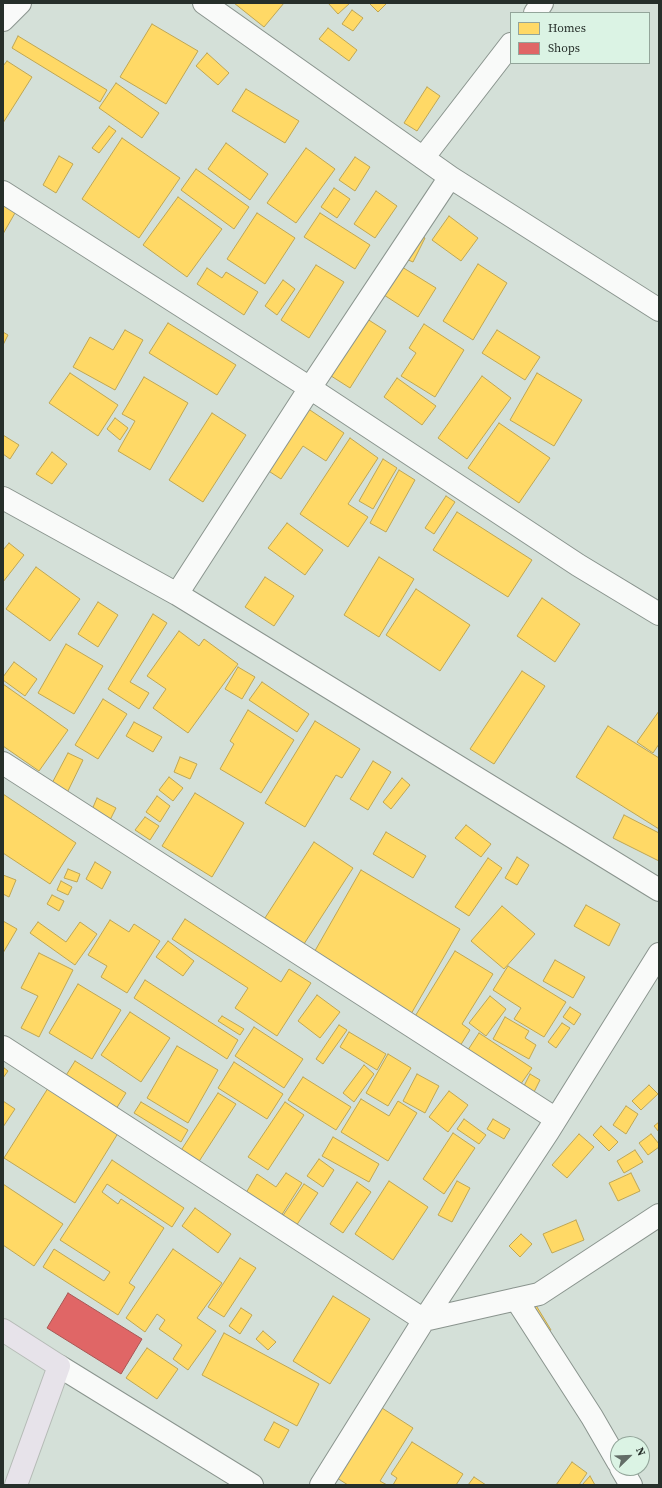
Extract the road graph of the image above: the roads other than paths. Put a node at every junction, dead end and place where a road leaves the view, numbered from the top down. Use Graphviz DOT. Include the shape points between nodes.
graph roads {
  1 [pos="20,3"];
  2 [pos="204,3"];
  3 [pos="542,3"];
  4 [pos="536,12"];
  5 [pos="3,20"];
  6 [pos="510,45"];
  7 [pos="423,158"];
  8 [pos="450,177"];
  9 [pos="3,192"];
  10 [pos="659,310"];
  11 [pos="310,388"];
  12 [pos="3,498"];
  13 [pos="177,594"];
  14 [pos="659,614"];
  15 [pos="3,763"];
  16 [pos="659,890"];
  17 [pos="659,954"];
  18 [pos="3,1047"];
  19 [pos="556,1119"];
  20 [pos="659,1215"];
  21 [pos="516,1299"];
  22 [pos="424,1320"];
  23 [pos="3,1330"];
  24 [pos="59,1366"];
  25 [pos="610,1448"];
  26 [pos="626,1476"];
  27 [pos="16,1485"];
  28 [pos="252,1485"];
  29 [pos="321,1485"];
  30 [pos="631,1485"];
  1 -- 5 [label="street"];
  2 -- 7 [label="street"];
  3 -- 4 [label="street"];
  6 -- 7 [label="street"];
  7 -- 8 [label="street"];
  8 -- 10 [label="street"];
  8 -- 11 [label="street"];
  9 -- 11 [label="street"];
  11 -- 13 [label="street"];
  11 -- 14 [label="street" via="578,565"];
  12 -- 13 [label="street"];
  13 -- 16 [label="street"];
  15 -- 19 [label="street"];
  17 -- 19 [label="street"];
  18 -- 22 [label="street"];
  19 -- 22 [label="street"];
  20 -- 21 [label="street" via="539,1294"];
  21 -- 22 [label="street"];
  21 -- 25 [label="street"];
  22 -- 29 [label="street"];
  23 -- 24 [label="main road"];
  24 -- 27 [label="main road"];
  24 -- 28 [label="street"];
  26 -- 30 [label="street"];
}
